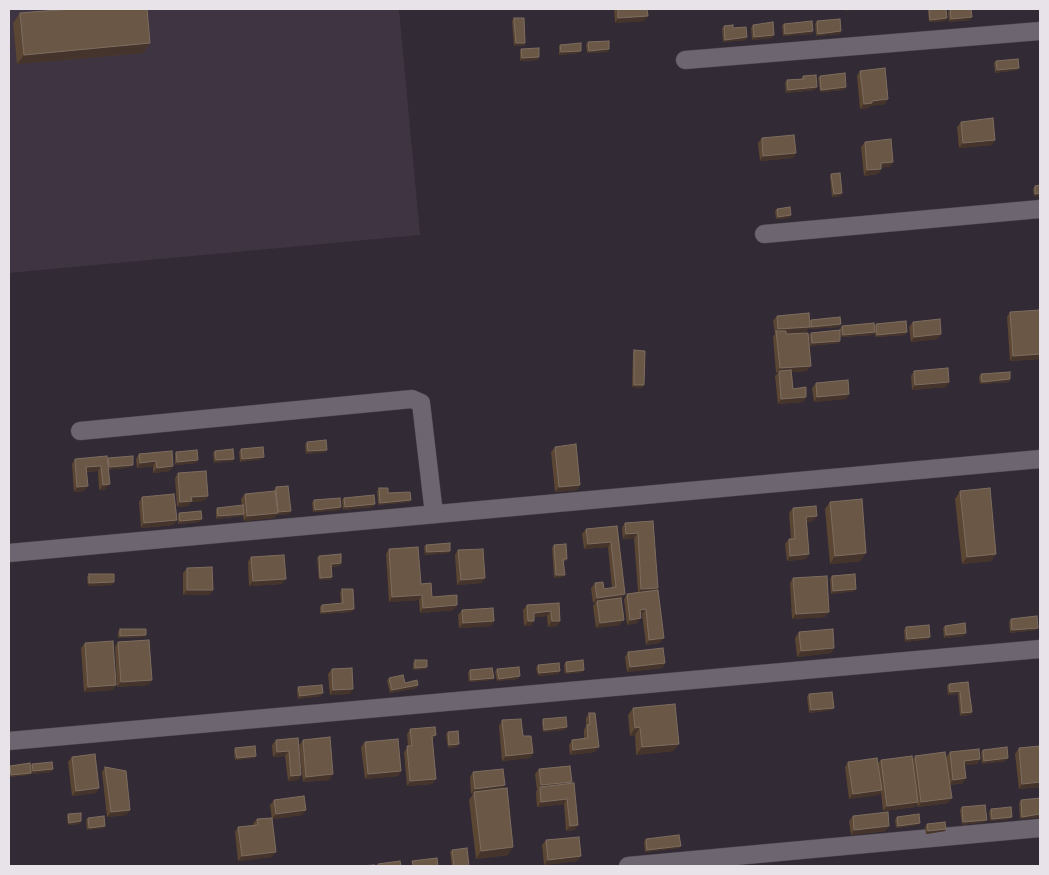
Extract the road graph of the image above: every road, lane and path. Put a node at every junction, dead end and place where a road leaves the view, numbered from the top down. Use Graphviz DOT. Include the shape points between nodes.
graph roads {
  1 [pos="1040,31"];
  2 [pos="685,60"];
  3 [pos="1040,209"];
  4 [pos="764,234"];
  5 [pos="80,431"];
  6 [pos="1040,459"];
  7 [pos="434,514"];
  8 [pos="9,553"];
  9 [pos="1040,649"];
  10 [pos="9,741"];
  11 [pos="1040,828"];
  12 [pos="628,866"];
  1 -- 2 [label="street"];
  3 -- 4 [label="street"];
  5 -- 7 [label="street" via="412,398 421,403"];
  6 -- 7 [label="street"];
  7 -- 8 [label="street"];
  9 -- 10 [label="street"];
  11 -- 12 [label="street"];
}
